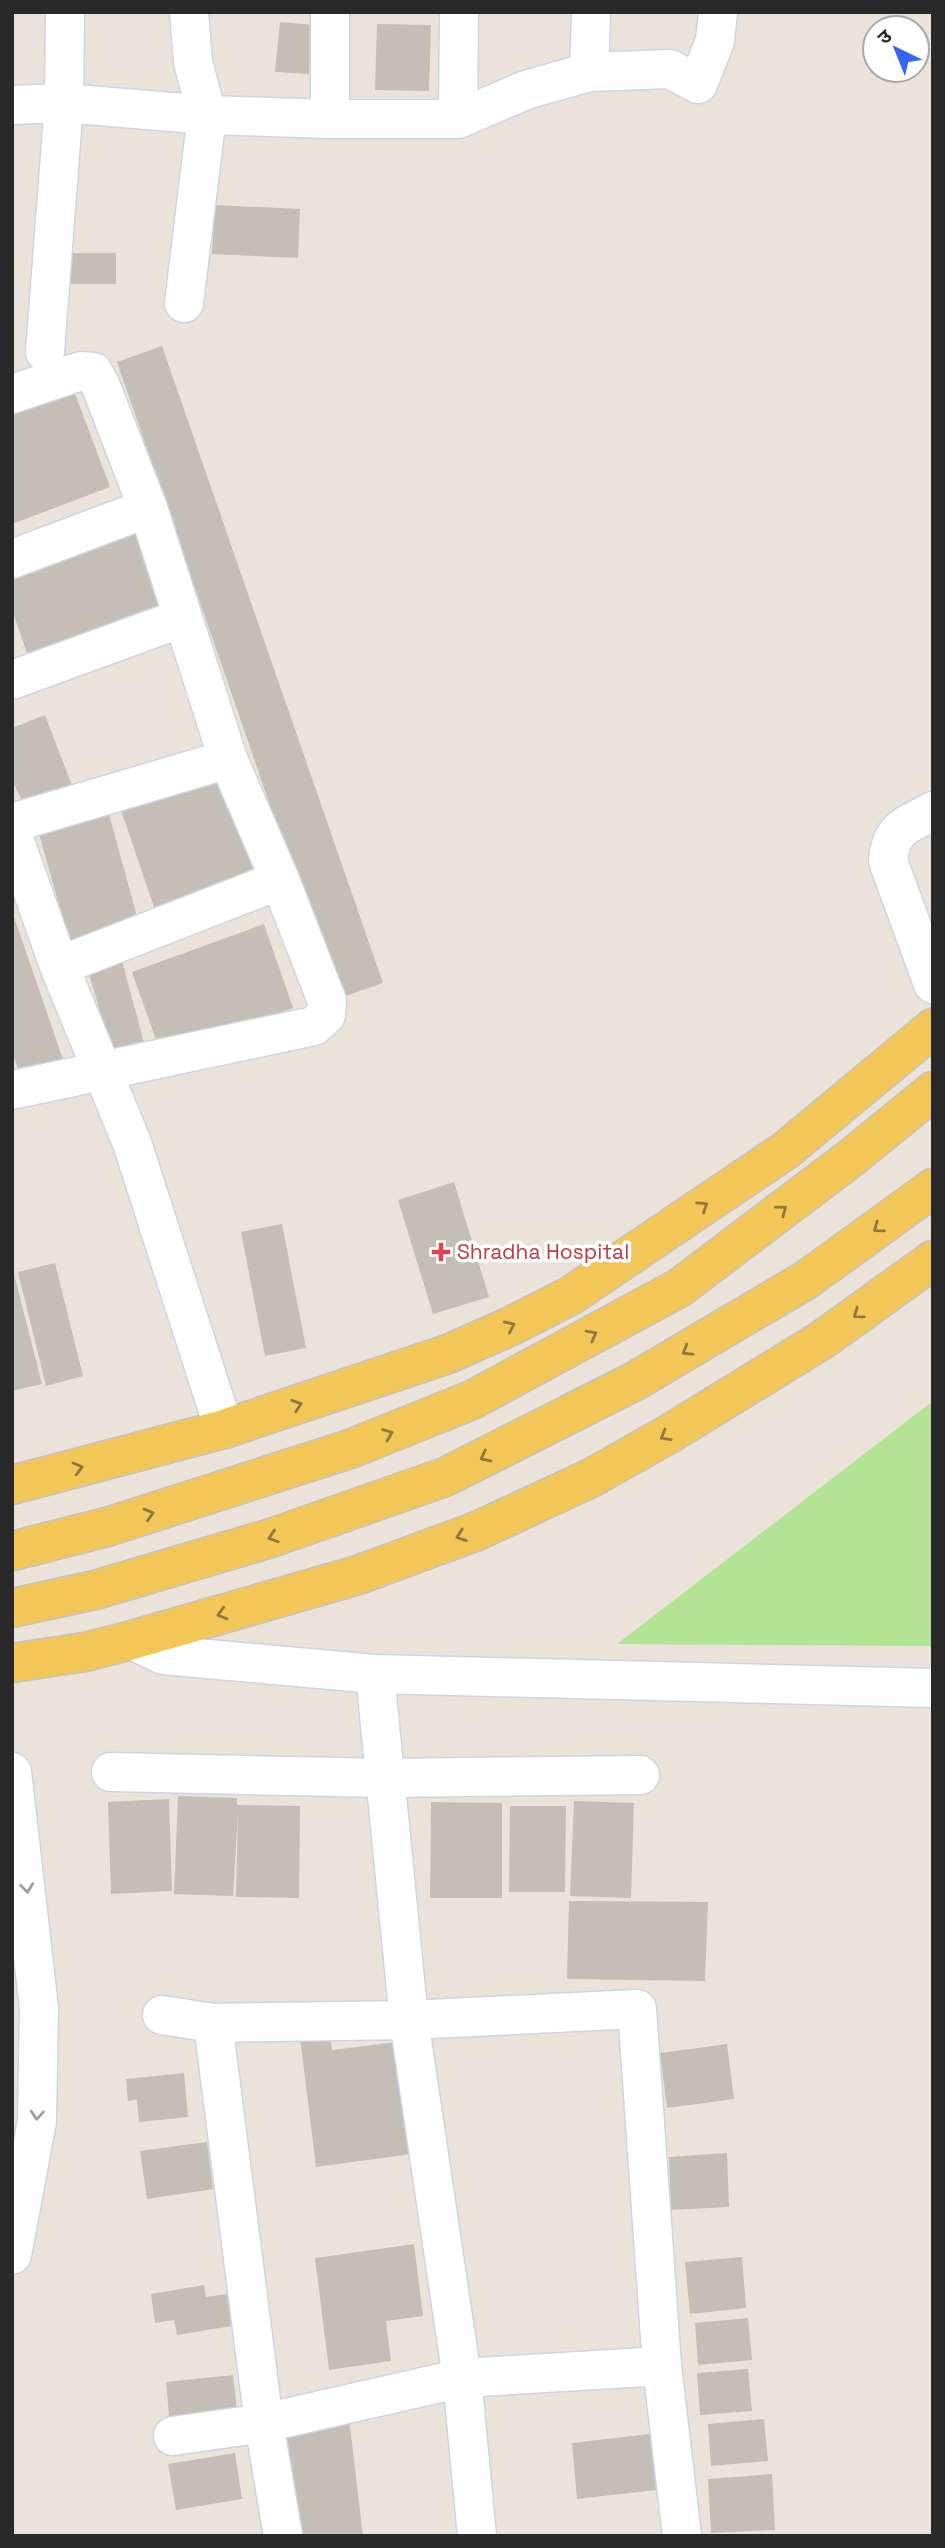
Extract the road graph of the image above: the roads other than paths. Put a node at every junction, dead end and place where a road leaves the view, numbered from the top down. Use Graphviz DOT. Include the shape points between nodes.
graph roads {
  1 [pos="65,12"];
  2 [pos="189,12"];
  3 [pos="330,12"];
  4 [pos="459,12"];
  5 [pos="591,12"];
  6 [pos="718,12"];
  7 [pos="589,72"];
  8 [pos="64,103"];
  9 [pos="12,106"];
  10 [pos="207,115"];
  11 [pos="330,119"];
  12 [pos="457,119"];
  13 [pos="184,303"];
  14 [pos="45,352"];
  15 [pos="12,394"];
  16 [pos="148,508"];
  17 [pos="12,559"];
  18 [pos="182,618"];
  19 [pos="12,680"];
  20 [pos="228,759"];
  21 [pos="933,811"];
  22 [pos="12,823"];
  23 [pos="12,833"];
  24 [pos="280,880"];
  25 [pos="59,967"];
  26 [pos="933,984"];
  27 [pos="933,1028"];
  28 [pos="102,1071"];
  29 [pos="12,1090"];
  30 [pos="933,1091"];
  31 [pos="933,1188"];
  32 [pos="933,1260"];
  33 [pos="224,1429"];
  34 [pos="12,1485"];
  35 [pos="12,1551"];
  36 [pos="12,1608"];
  37 [pos="132,1640"];
  38 [pos="12,1664"];
  39 [pos="375,1674"];
  40 [pos="933,1688"];
  41 [pos="12,1772"];
  42 [pos="111,1772"];
  43 [pos="640,1775"];
  44 [pos="385,1778"];
  45 [pos="163,2015"];
  46 [pos="409,2020"];
  47 [pos="213,2023"];
  48 [pos="12,2255"];
  49 [pos="662,2366"];
  50 [pos="462,2378"];
  51 [pos="264,2423"];
  52 [pos="173,2436"];
  53 [pos="283,2536"];
  54 [pos="477,2536"];
  55 [pos="682,2536"];
  1 -- 8 [label="street"];
  2 -- 10 [label="street" via="192,62"];
  3 -- 11 [label="street"];
  4 -- 12 [label="street"];
  5 -- 7 [label="street"];
  6 -- 7 [label="street" via="715,41 698,84 670,69"];
  7 -- 12 [label="street" via="526,90"];
  8 -- 9 [label="street"];
  8 -- 10 [label="street"];
  8 -- 14 [label="street"];
  10 -- 11 [label="street"];
  10 -- 13 [label="street"];
  11 -- 12 [label="street"];
  15 -- 16 [label="street" via="81,371 93,372"];
  16 -- 17 [label="street"];
  16 -- 18 [label="street"];
  18 -- 19 [label="street"];
  18 -- 20 [label="street"];
  20 -- 22 [label="street"];
  20 -- 24 [label="street"];
  21 -- 26 [label="street" via="895,833 888,861"];
  23 -- 25 [label="street"];
  24 -- 25 [label="street"];
  24 -- 28 [label="street" via="327,1002 326,1015 314,1026"];
  25 -- 28 [label="street"];
  33 -- 27 [label="main road, one-way" via="448,1353 570,1296 786,1150"];
  28 -- 29 [label="street"];
  28 -- 33 [label="street" via="132,1143"];
  35 -- 30 [label="main road, one-way" via="120,1523 350,1450 472,1400 678,1288"];
  31 -- 36 [label="main road, one-way" via="795,1287 635,1381 445,1477 271,1538 96,1590"];
  32 -- 37 [label="main road, one-way" via="822,1340 591,1478 477,1531 358,1575"];
  34 -- 33 [label="main road, one-way"];
  37 -- 38 [label="main road"];
  37 -- 39 [label="street" via="163,1655"];
  39 -- 40 [label="street"];
  39 -- 44 [label="street"];
  41 -- 48 [label="street, one-way" via="39,2008 37,2121"];
  42 -- 44 [label="street"];
  43 -- 44 [label="street"];
  44 -- 46 [label="street"];
  45 -- 47 [label="street"];
  46 -- 47 [label="street"];
  46 -- 49 [label="street" via="638,2009"];
  46 -- 50 [label="street"];
  47 -- 51 [label="street"];
  49 -- 50 [label="street"];
  49 -- 55 [label="street"];
  50 -- 51 [label="street"];
  50 -- 54 [label="street"];
  51 -- 52 [label="street"];
  51 -- 53 [label="street"];
}
